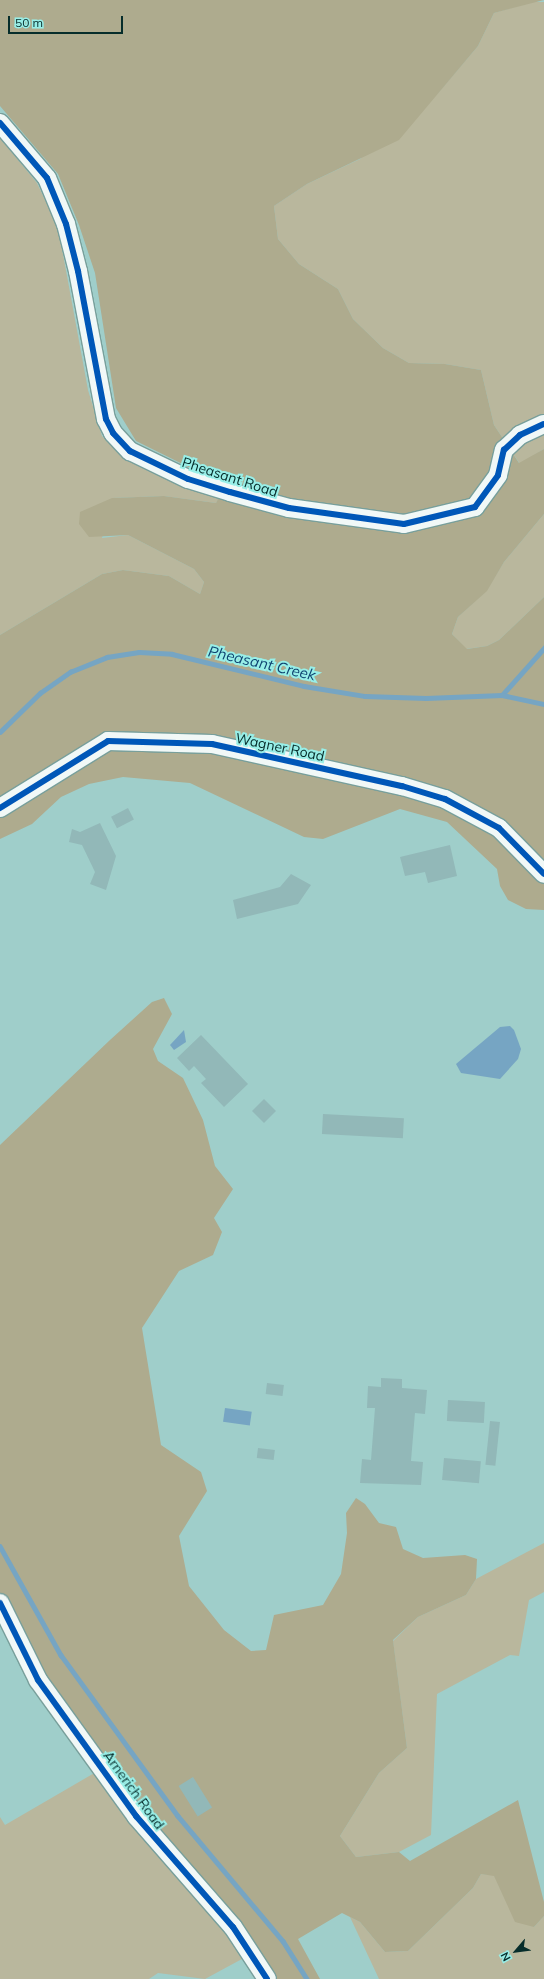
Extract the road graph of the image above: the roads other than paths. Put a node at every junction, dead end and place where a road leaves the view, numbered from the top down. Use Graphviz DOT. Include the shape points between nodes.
graph roads {
  1 [pos="0,123"];
  2 [pos="544,424"];
  3 [pos="0,808"];
  4 [pos="544,874"];
  5 [pos="0,1603"];
  6 [pos="267,1979"];
  1 -- 2 [label="street, Pheasant Road" via="47,178 66,224 78,271 106,419 113,433 130,450 188,479 289,508 404,524 475,507 498,474 504,450 520,435"];
  3 -- 4 [label="street, Wagner Road" via="108,741 212,744 402,786 445,799 499,828"];
  5 -- 6 [label="street, Arnerich Road" via="38,1680 136,1816 233,1927"];
}
